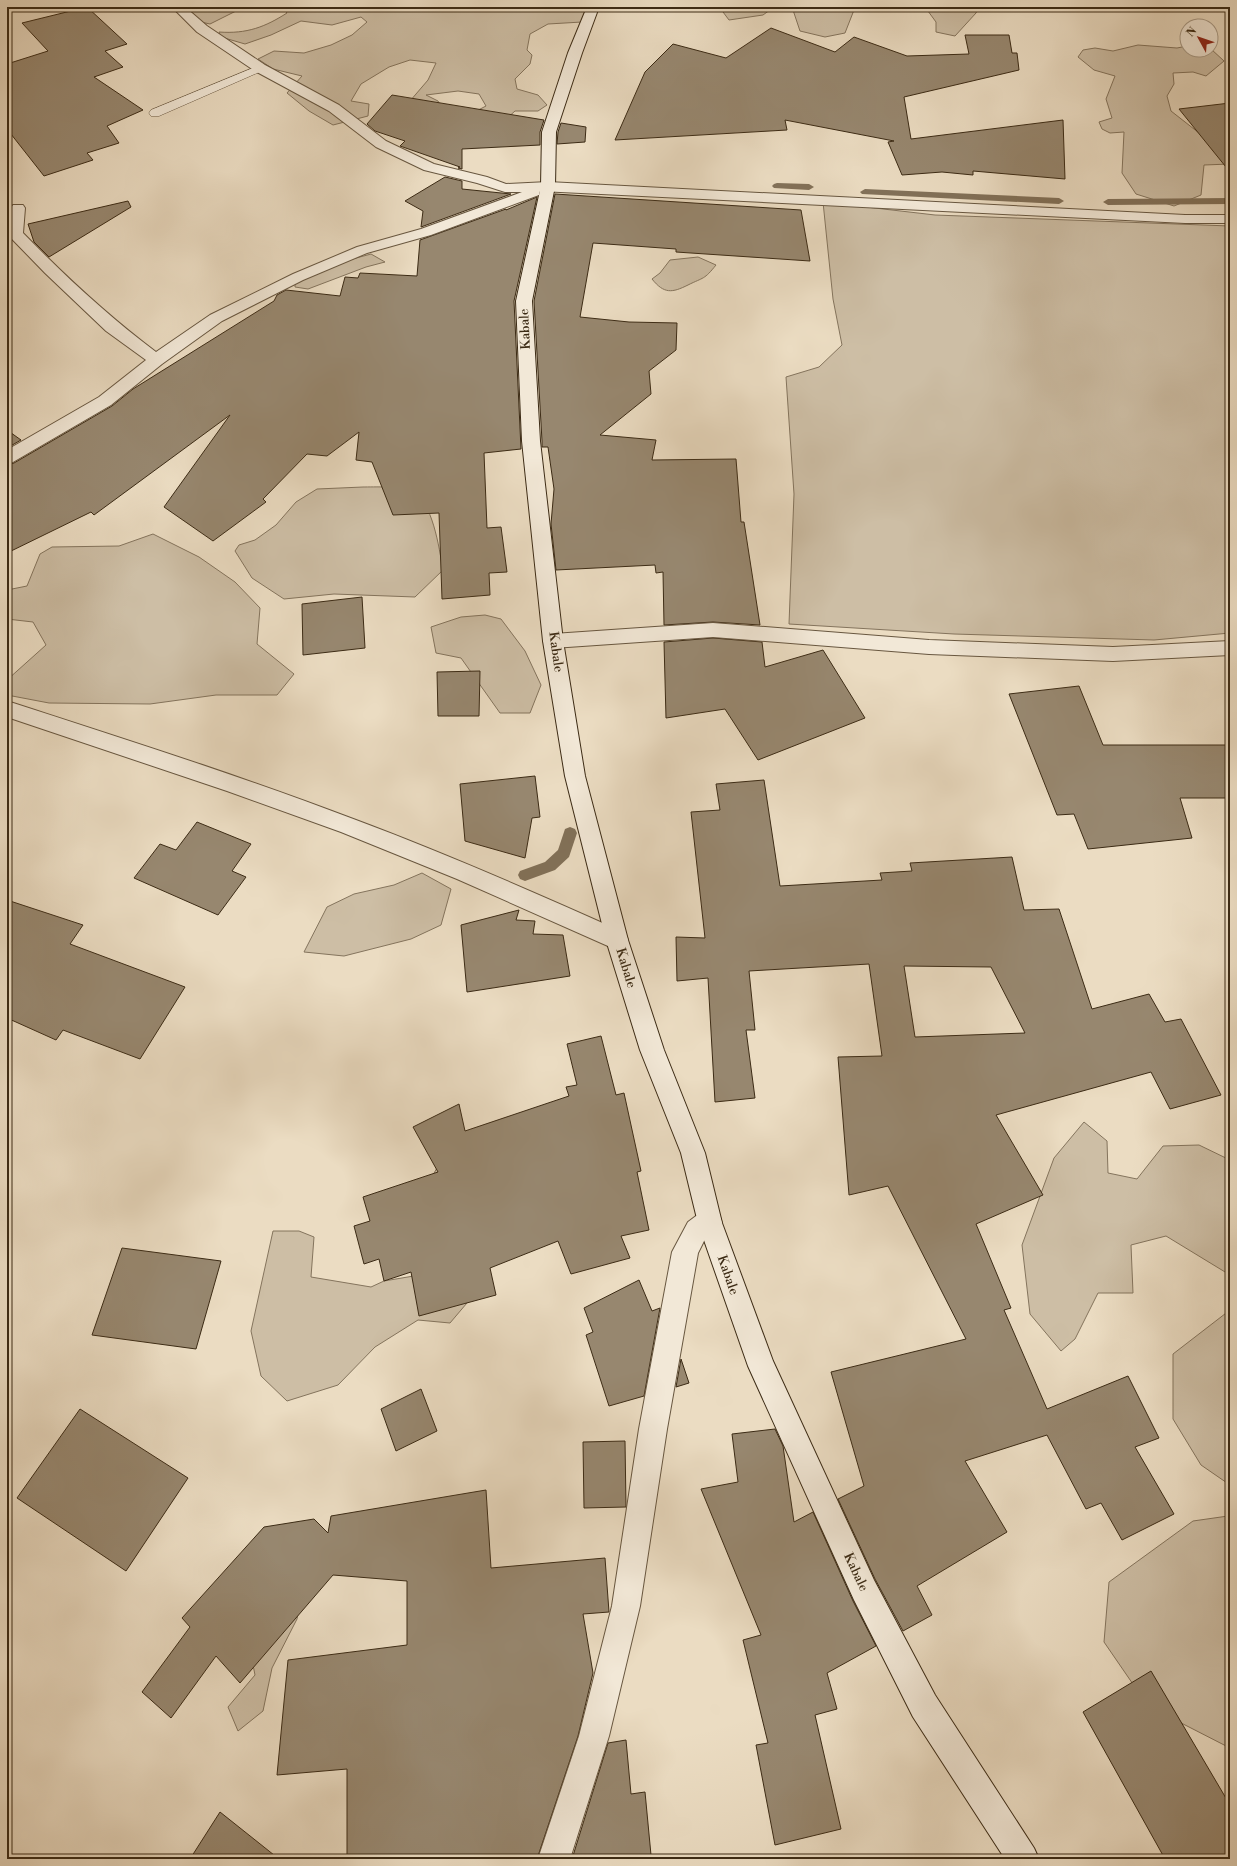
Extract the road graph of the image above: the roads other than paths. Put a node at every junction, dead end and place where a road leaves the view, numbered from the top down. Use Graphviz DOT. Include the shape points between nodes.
graph roads {
  1 [pos="178,7"];
  2 [pos="593,7"];
  3 [pos="260,68"];
  4 [pos="155,113"];
  5 [pos="548,186"];
  6 [pos="18,208"];
  7 [pos="1230,219"];
  8 [pos="156,360"];
  9 [pos="7,458"];
  10 [pos="554,641"];
  11 [pos="1230,648"];
  12 [pos="7,709"];
  13 [pos="617,940"];
  14 [pos="710,1223"];
  15 [pos="554,1859"];
  16 [pos="1023,1859"];
  1 -- 3 [label="street" via="202,29"];
  2 -- 5 [label="street, Kabale" via="549,132"];
  3 -- 4 [label="lane"];
  3 -- 5 [label="street" via="334,108 381,144 429,167 505,188"];
  5 -- 7 [label="street" via="1184,219"];
  5 -- 8 [label="street" via="502,206 426,232 362,250 298,277 216,318"];
  5 -- 10 [label="street, Kabale" via="524,301 531,441"];
  6 -- 8 [label="street" via="15,234 112,327"];
  8 -- 9 [label="street" via="105,401"];
  10 -- 11 [label="street" via="713,630 929,648 1113,654"];
  10 -- 13 [label="street, Kabale" via="575,776"];
  12 -- 13 [label="street" via="310,811 482,879"];
  13 -- 14 [label="street, Kabale" via="652,1050 693,1153"];
  14 -- 15 [label="street" via="700,1226 685,1252 653,1428 626,1606 594,1736"];
  14 -- 16 [label="street, Kabale" via="760,1366 864,1590 924,1706"];
}
